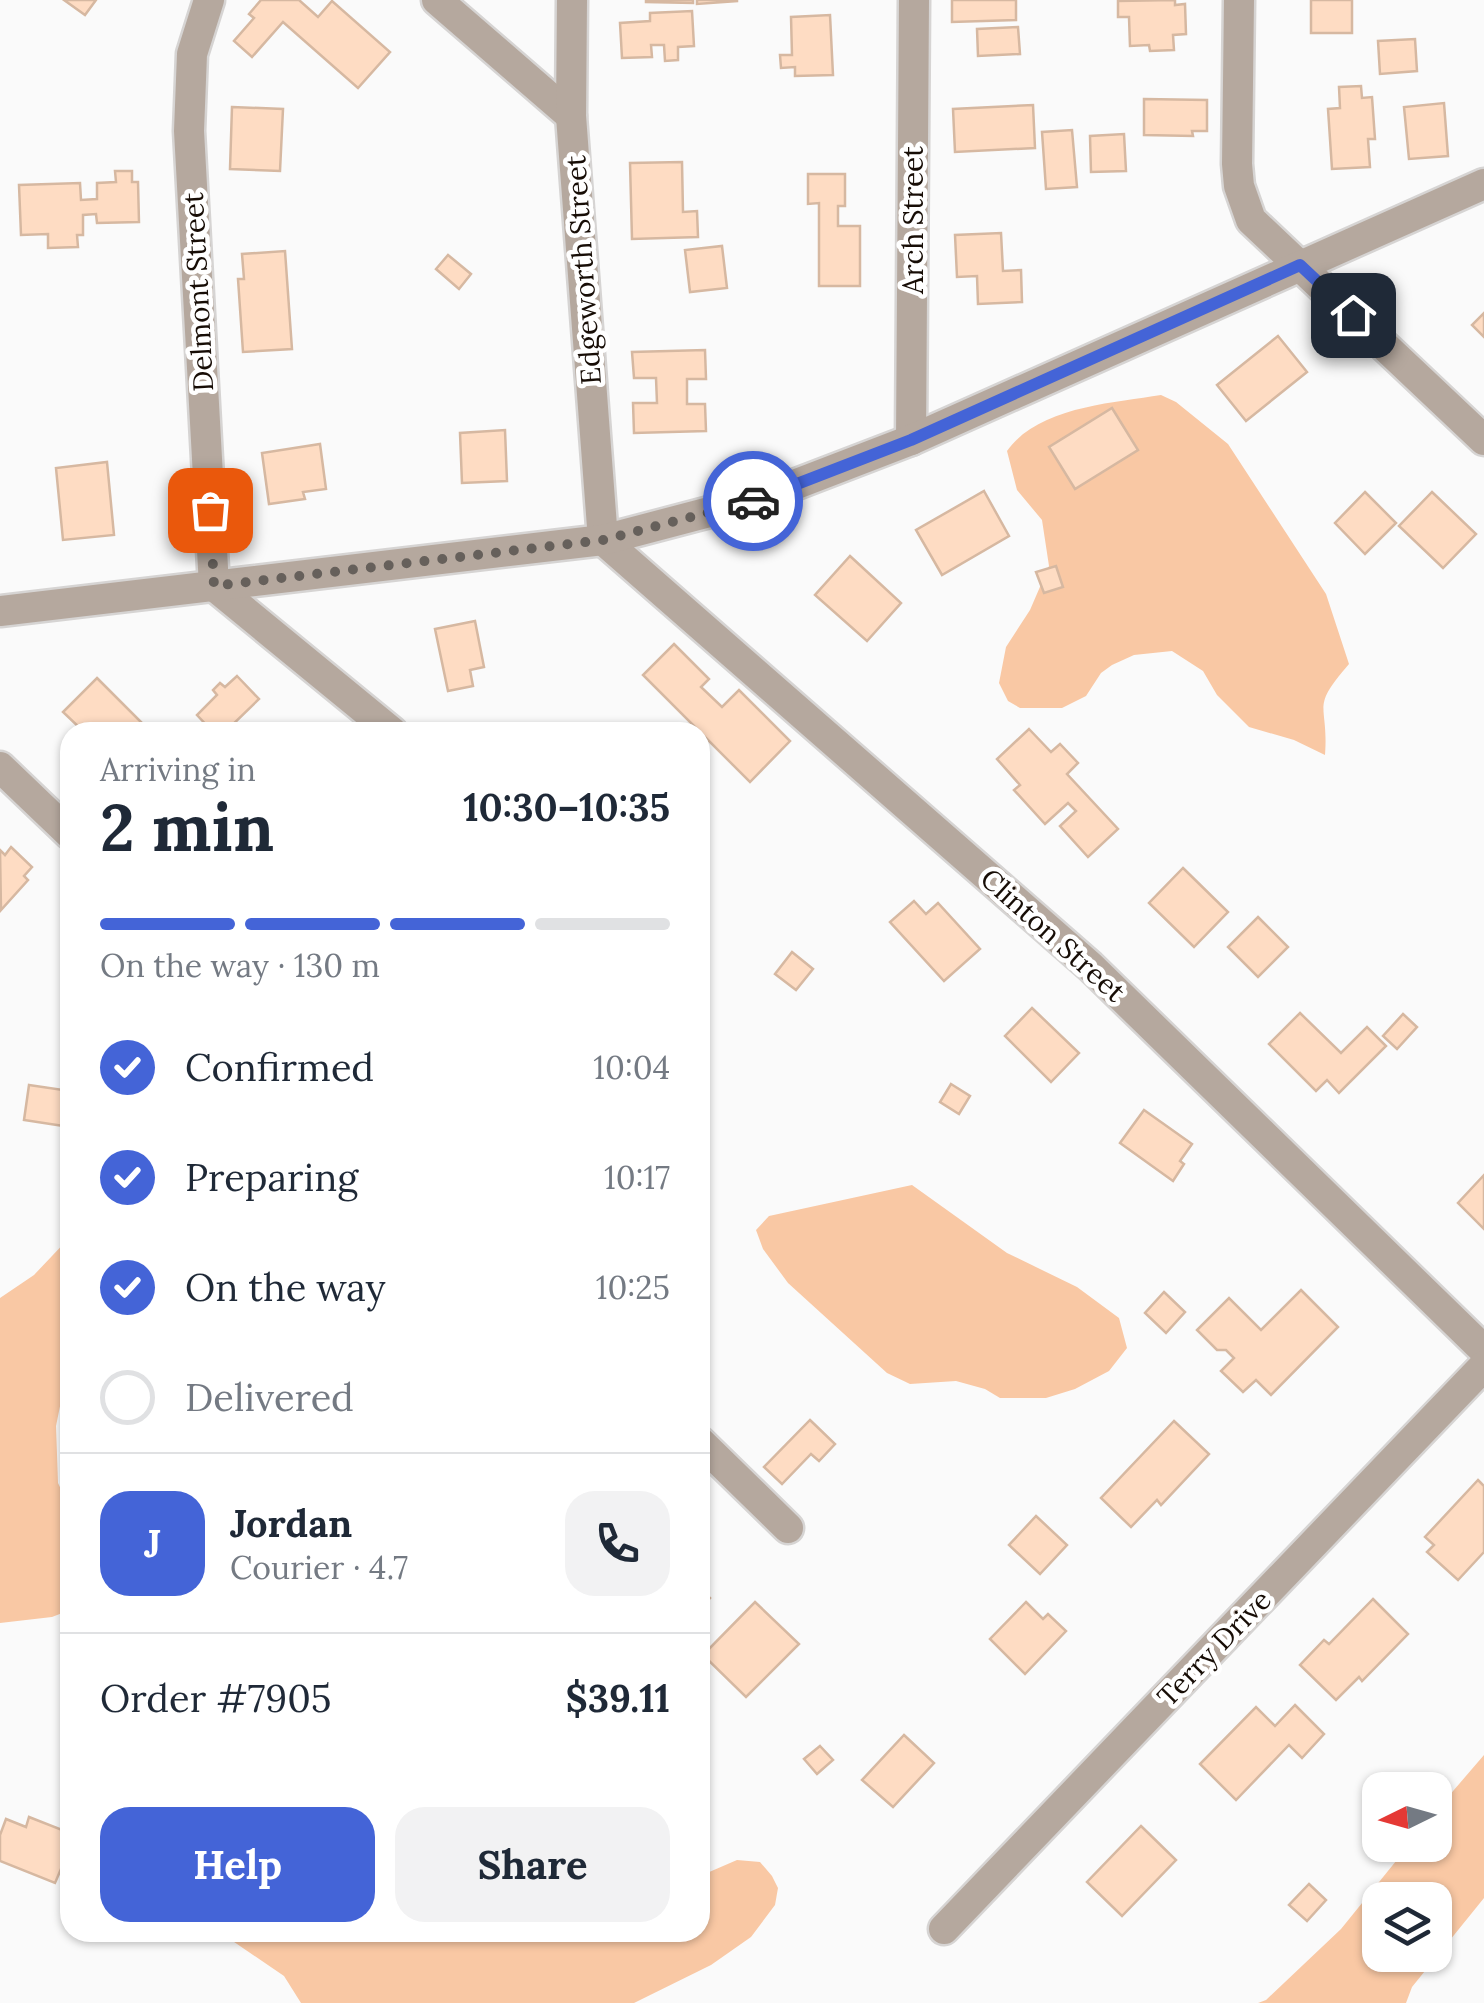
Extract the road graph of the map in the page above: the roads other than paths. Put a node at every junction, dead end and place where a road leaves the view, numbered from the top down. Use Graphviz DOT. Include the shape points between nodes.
graph roads {
  1 [pos="209,0"];
  2 [pos="436,0"];
  3 [pos="572,0"];
  4 [pos="914,0"];
  5 [pos="1238,0"];
  6 [pos="571,116"];
  7 [pos="1484,184"];
  8 [pos="1300,265"];
  9 [pos="911,440"];
  10 [pos="1484,440"];
  11 [pos="603,540"];
  12 [pos="214,586"];
  13 [pos="0,611"];
  14 [pos="380,722"];
  15 [pos="0,767"];
  16 [pos="60,824"];
  17 [pos="1484,1350"];
  18 [pos="1484,1366"];
  19 [pos="710,1452"];
  20 [pos="788,1528"];
  21 [pos="944,1929"];
  1 -- 12 [label="street, Delmont Street" via="192,54 189,131"];
  2 -- 6 [label="street"];
  3 -- 6 [label="street, Edgeworth Street"];
  4 -- 9 [label="street, Arch Street"];
  5 -- 8 [label="street" via="1239,186 1251,220"];
  6 -- 11 [label="street, Edgeworth Street"];
  7 -- 8 [label="street"];
  8 -- 9 [label="street"];
  8 -- 10 [label="street"];
  9 -- 11 [label="street" via="755,500"];
  11 -- 12 [label="street"];
  11 -- 17 [label="street, Clinton Street" via="1090,966"];
  12 -- 13 [label="street"];
  12 -- 14 [label="street"];
  15 -- 16 [label="street"];
  18 -- 21 [label="street, Terry Drive"];
  19 -- 20 [label="street"];
}
